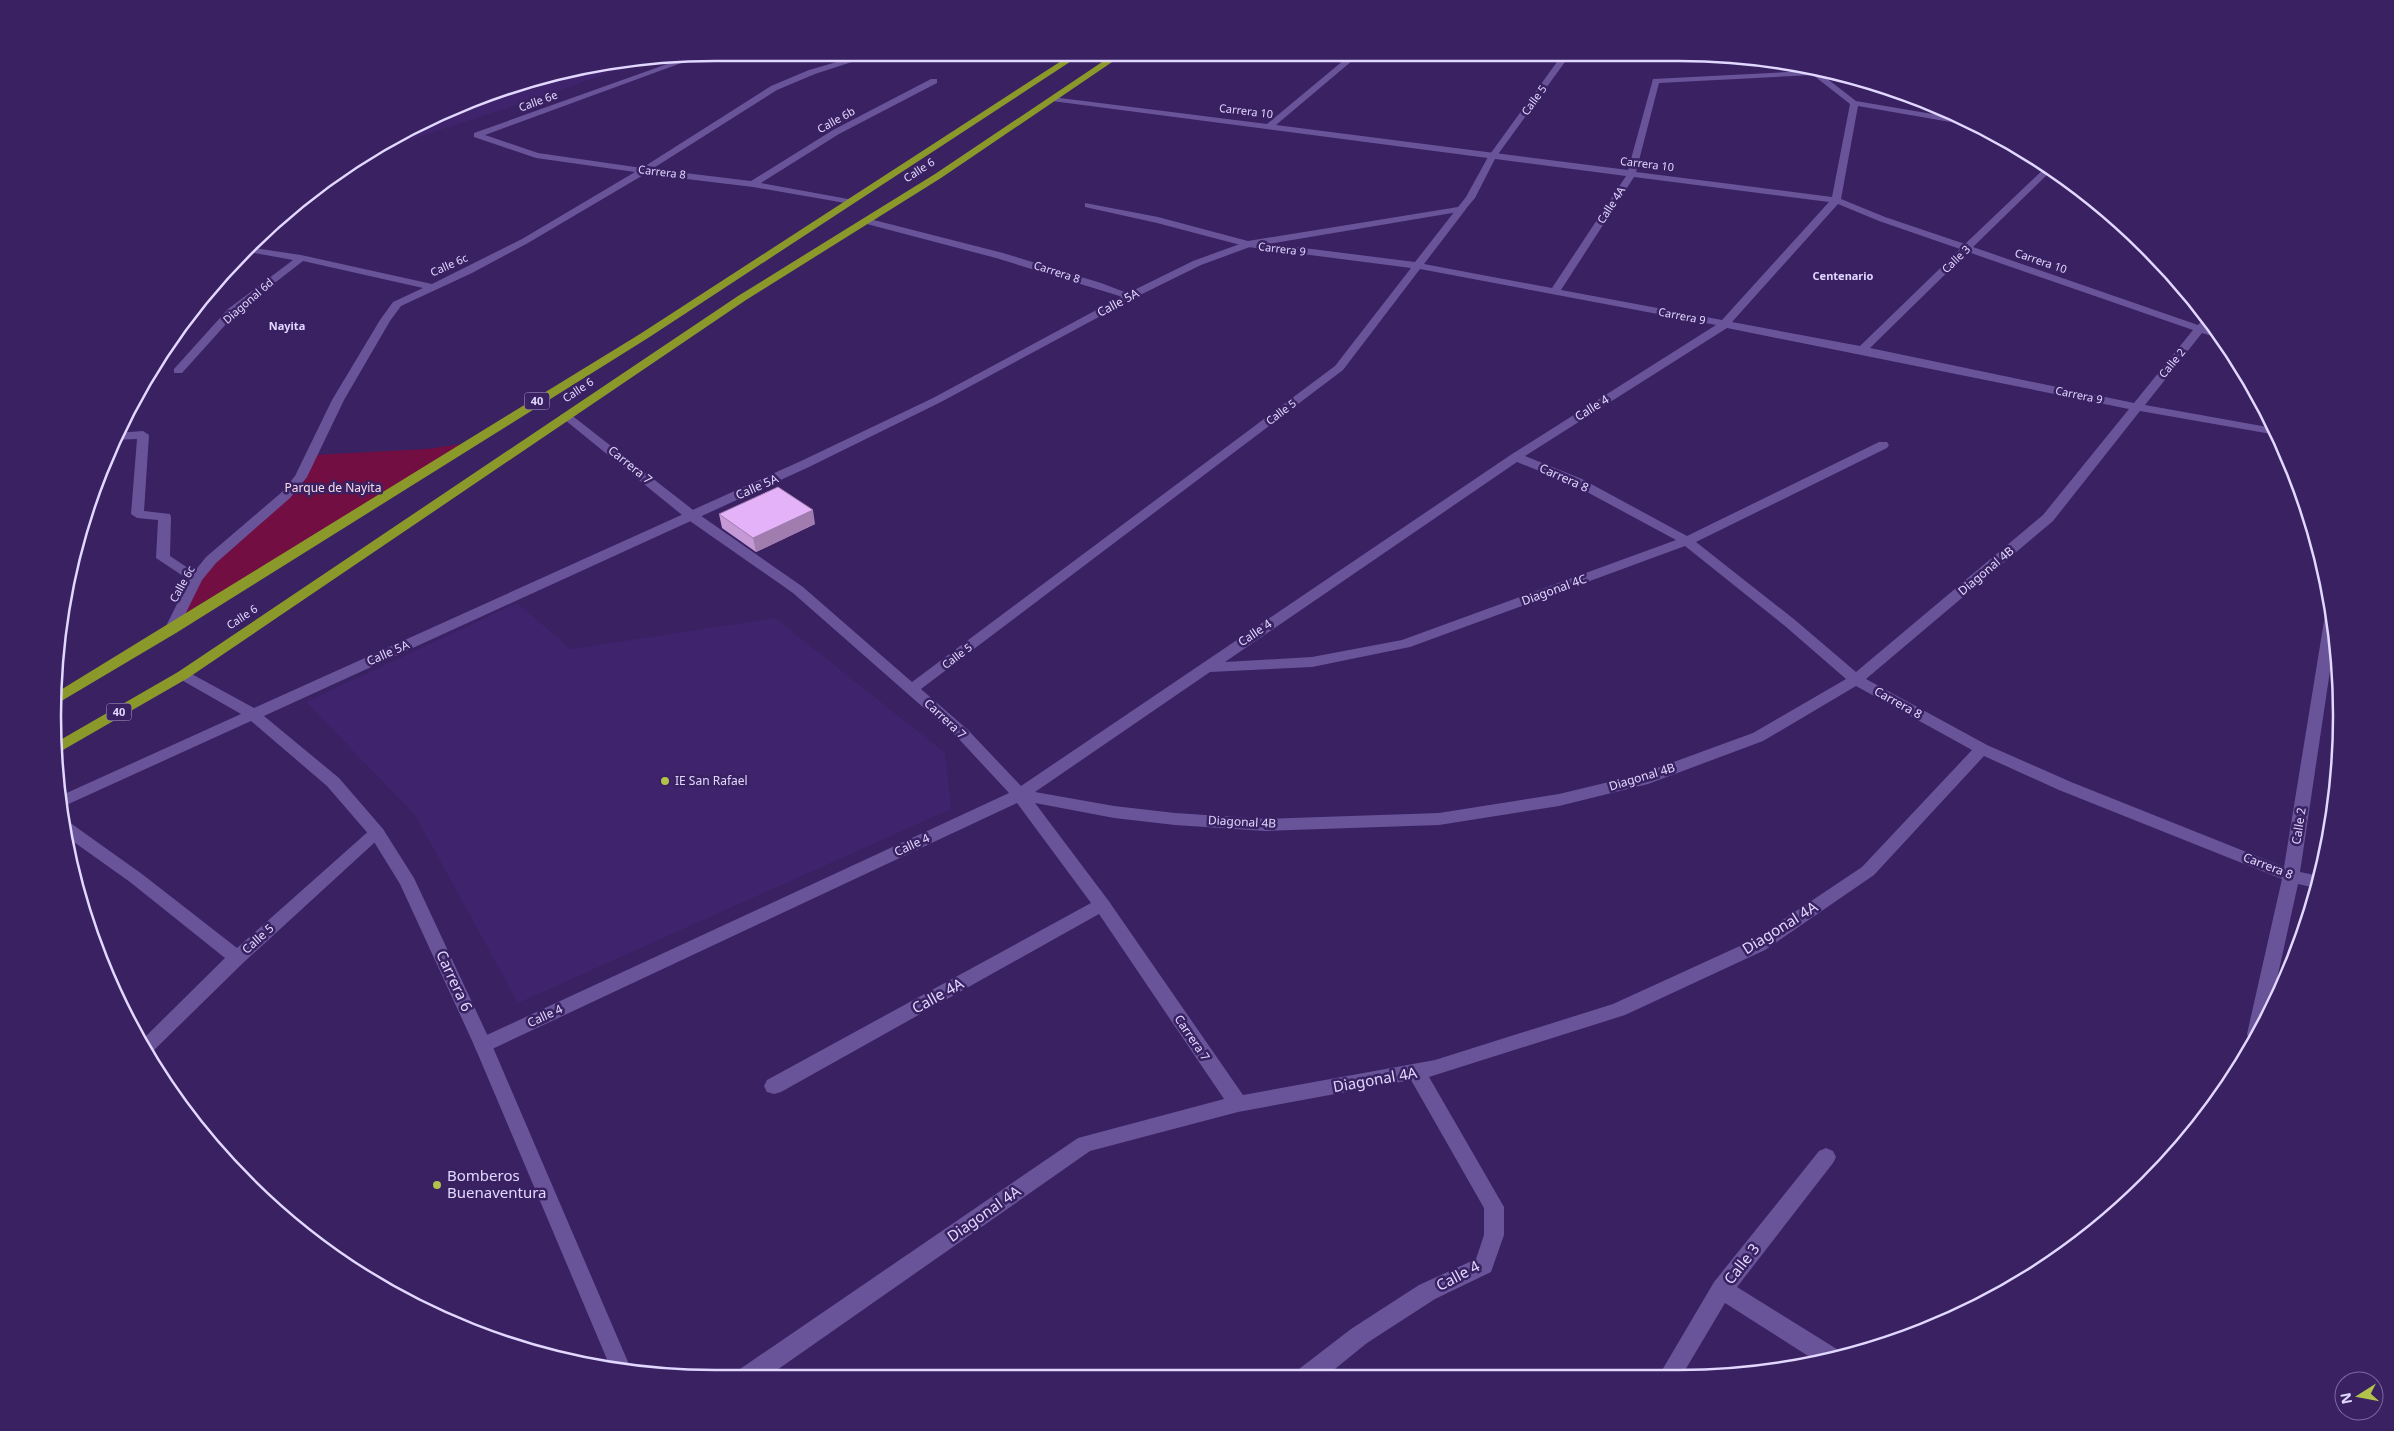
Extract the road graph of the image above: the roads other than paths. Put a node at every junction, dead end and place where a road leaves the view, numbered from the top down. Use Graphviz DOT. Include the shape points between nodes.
graph roads {
  1 [pos="849,61"];
  2 [pos="1067,61"];
  3 [pos="1109,61"];
  4 [pos="1348,61"];
  5 [pos="1561,61"];
  6 [pos="678,63"];
  7 [pos="1799,73"];
  8 [pos="1822,78"];
  9 [pos="934,81"];
  10 [pos="1052,99"];
  11 [pos="1854,103"];
  12 [pos="1944,118"];
  13 [pos="1269,126"];
  14 [pos="477,135"];
  15 [pos="1492,157"];
  16 [pos="644,170"];
  17 [pos="2044,173"];
  18 [pos="1631,175"];
  19 [pos="753,184"];
  20 [pos="1836,200"];
  21 [pos="848,202"];
  22 [pos="1088,206"];
  23 [pos="1461,209"];
  24 [pos="866,222"];
  25 [pos="1248,244"];
  26 [pos="1966,249"];
  27 [pos="256,251"];
  28 [pos="302,258"];
  29 [pos="1419,266"];
  30 [pos="432,287"];
  31 [pos="1555,292"];
  32 [pos="1130,296"];
  33 [pos="1724,324"];
  34 [pos="2203,325"];
  35 [pos="2200,329"];
  36 [pos="2208,332"];
  37 [pos="1862,350"];
  38 [pos="178,371"];
  39 [pos="2136,407"];
  40 [pos="566,416"];
  41 [pos="2267,431"];
  42 [pos="124,436"];
  43 [pos="1884,445"];
  44 [pos="1516,457"];
  45 [pos="692,516"];
  46 [pos="1687,541"];
  47 [pos="196,579"];
  48 [pos="171,630"];
  49 [pos="2328,641"];
  50 [pos="1204,668"];
  51 [pos="183,675"];
  52 [pos="1856,680"];
  53 [pos="912,689"];
  54 [pos="62,696"];
  55 [pos="252,714"];
  56 [pos="62,745"];
  57 [pos="1982,749"];
  58 [pos="1020,795"];
  59 [pos="67,799"];
  60 [pos="72,833"];
  61 [pos="377,833"];
  62 [pos="2291,876"];
  63 [pos="2311,880"];
  64 [pos="1102,905"];
  65 [pos="237,958"];
  66 [pos="2261,1013"];
  67 [pos="150,1044"];
  68 [pos="483,1045"];
  69 [pos="1417,1072"];
  70 [pos="774,1086"];
  71 [pos="1238,1104"];
  72 [pos="1826,1157"];
  73 [pos="1722,1289"];
  74 [pos="1823,1353"];
  75 [pos="619,1362"];
  76 [pos="758,1370"];
  77 [pos="1316,1370"];
  78 [pos="1672,1370"];
  1 -- 16 [label="street, Calle 6c" via="774,88"];
  2 -- 21 [label="highway, Calle 6 / 40"];
  3 -- 10 [label="highway, Calle 6 / 40"];
  4 -- 13 [label="street"];
  5 -- 15 [label="street, Calle 5"];
  6 -- 14 [label="street, Calle 6e"];
  7 -- 18 [label="street, Calle 4A" via="1656,81"];
  8 -- 11 [label="street"];
  9 -- 19 [label="street, Calle 6b" via="836,132"];
  10 -- 13 [label="street, Carrera 10"];
  10 -- 24 [label="highway, Calle 6 / 40"];
  11 -- 12 [label="street"];
  11 -- 20 [label="street"];
  13 -- 15 [label="street, Carrera 10"];
  14 -- 16 [label="street, Carrera 8" via="536,155"];
  15 -- 18 [label="street, Carrera 10"];
  15 -- 23 [label="street, Calle 5"];
  16 -- 19 [label="street, Carrera 8"];
  16 -- 30 [label="street, Calle 6c" via="525,241"];
  17 -- 26 [label="street, Calle 3"];
  18 -- 20 [label="street, Carrera 10"];
  18 -- 31 [label="street, Calle 4A"];
  19 -- 21 [label="street, Carrera 8"];
  20 -- 26 [label="street, Carrera 10"];
  20 -- 33 [label="street, Calle 4"];
  21 -- 48 [label="highway, Calle 6 / 40" via="644,336"];
  22 -- 25 [label="street, Carrera 9" via="1158,220"];
  23 -- 25 [label="street, Calle 5A"];
  23 -- 29 [label="street, Calle 5"];
  24 -- 32 [label="street, Carrera 8" via="960,243"];
  24 -- 40 [label="highway, Calle 6 / 40" via="742,298"];
  25 -- 29 [label="street, Carrera 9"];
  25 -- 32 [label="street, Calle 5A" via="1197,263"];
  26 -- 35 [label="street, Carrera 10"];
  26 -- 37 [label="street, Calle 3"];
  27 -- 28 [label="street"];
  28 -- 30 [label="street"];
  28 -- 38 [label="street, Diagonal 6d" via="232,311"];
  29 -- 31 [label="street, Carrera 9"];
  29 -- 53 [label="street, Calle 5" via="1339,368"];
  30 -- 47 [label="street, Calle 6c" via="397,304 385,320 338,400 301,477 211,560"];
  31 -- 33 [label="street, Carrera 9"];
  32 -- 45 [label="street, Calle 5A" via="937,400"];
  33 -- 37 [label="street, Carrera 9"];
  33 -- 44 [label="street, Calle 4"];
  34 -- 35 [label="street, Calle 2"];
  35 -- 36 [label="street, Carrera 10"];
  35 -- 39 [label="street, Calle 2"];
  37 -- 39 [label="street, Carrera 9"];
  39 -- 41 [label="street, Carrera 9"];
  39 -- 52 [label="street, Diagonal 4B" via="2048,518"];
  40 -- 45 [label="street, Carrera 7"];
  40 -- 51 [label="highway, Calle 6 / 40"];
  42 -- 47 [label="street" via="143,435 137,514 165,516 163,558"];
  43 -- 46 [label="street, Diagonal 4C"];
  44 -- 46 [label="street, Carrera 8" via="1578,482"];
  44 -- 50 [label="street, Calle 4"];
  45 -- 53 [label="street, Carrera 7" via="798,590"];
  45 -- 55 [label="street, Calle 5A"];
  46 -- 50 [label="street, Diagonal 4C" via="1405,644 1312,662"];
  46 -- 52 [label="street, Carrera 8"];
  47 -- 48 [label="street, Calle 6c"];
  48 -- 54 [label="highway, Calle 6 / 40"];
  49 -- 62 [label="street, Calle 2"];
  50 -- 58 [label="street, Calle 4"];
  51 -- 55 [label="street, Carrera 6"];
  51 -- 56 [label="highway, Calle 6 / 40"];
  52 -- 57 [label="street, Carrera 8"];
  52 -- 58 [label="street, Diagonal 4B" via="1758,737 1642,780 1559,800 1439,819 1266,825 1114,812"];
  53 -- 58 [label="street, Carrera 7" via="963,734"];
  55 -- 59 [label="street, Calle 5A"];
  55 -- 61 [label="street, Carrera 6" via="333,782"];
  57 -- 62 [label="street, Carrera 8" via="2065,786"];
  57 -- 69 [label="street, Diagonal 4A" via="1868,871 1759,945 1619,1010"];
  58 -- 64 [label="street, Carrera 7"];
  58 -- 68 [label="street, Calle 4"];
  60 -- 65 [label="street"];
  61 -- 65 [label="street, Calle 5"];
  61 -- 68 [label="street, Carrera 6" via="408,882"];
  62 -- 63 [label="street, Carrera 8"];
  62 -- 66 [label="street, Calle 2"];
  64 -- 70 [label="street, Calle 4A"];
  64 -- 71 [label="street, Carrera 7"];
  65 -- 67 [label="street, Calle 5"];
  68 -- 75 [label="street, Carrera 6"];
  69 -- 71 [label="street, Diagonal 4A"];
  69 -- 77 [label="street, Calle 4" via="1494,1207 1494,1235 1484,1265 1427,1292 1359,1336"];
  71 -- 76 [label="street, Diagonal 4A" via="1085,1144"];
  72 -- 73 [label="street, Calle 3"];
  73 -- 74 [label="street"];
  73 -- 78 [label="street, Calle 3"];
}
